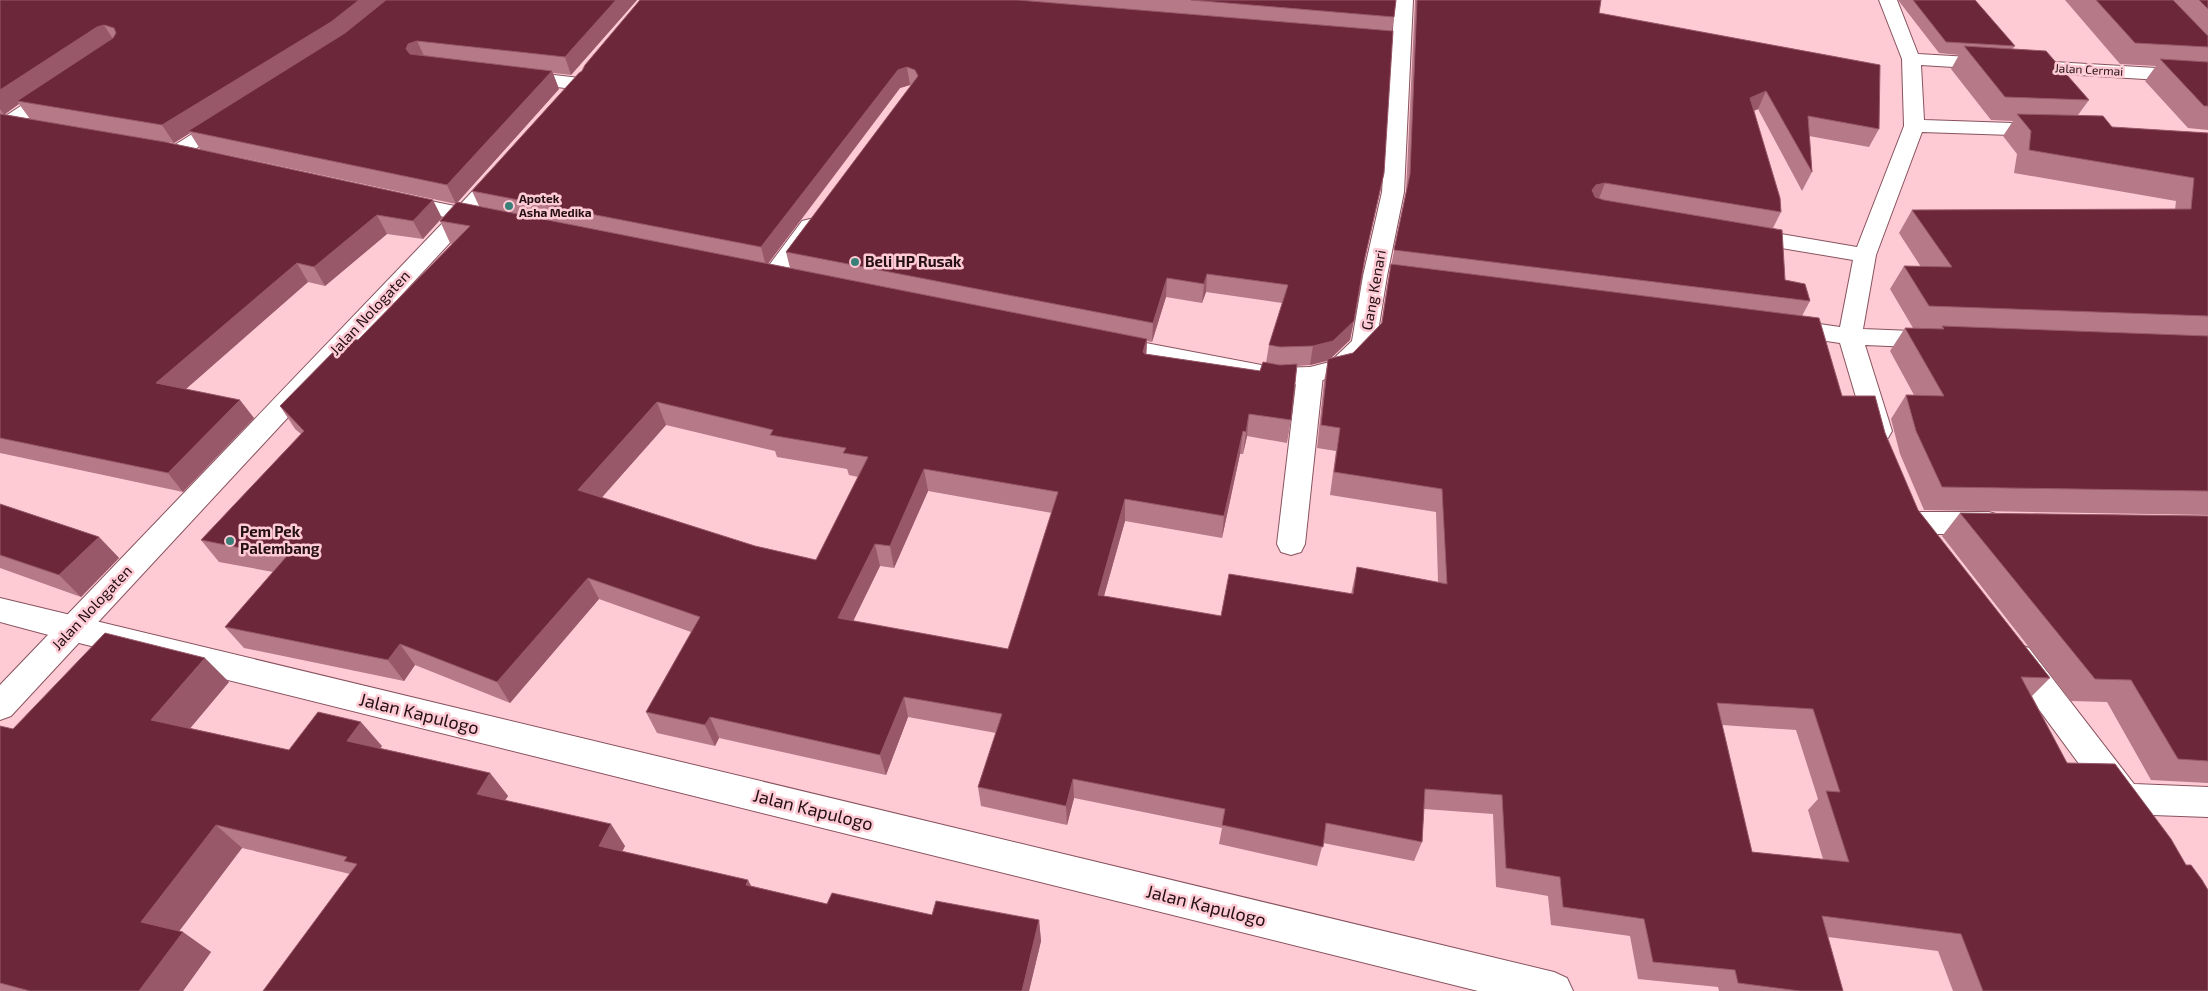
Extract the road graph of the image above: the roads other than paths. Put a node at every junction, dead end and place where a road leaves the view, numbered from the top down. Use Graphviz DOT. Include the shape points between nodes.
graph roads {
  1 [pos="1404,0"];
  2 [pos="1888,0"];
  3 [pos="1911,59"];
  4 [pos="502,75"];
  5 [pos="2208,77"];
  6 [pos="70,81"];
  7 [pos="560,106"];
  8 [pos="242,112"];
  9 [pos="4,122"];
  10 [pos="1914,126"];
  11 [pos="36,128"];
  12 [pos="2062,130"];
  13 [pos="515,156"];
  14 [pos="202,158"];
  15 [pos="382,197"];
  16 [pos="820,213"];
  17 [pos="463,215"];
  18 [pos="509,224"];
  19 [pos="1722,231"];
  20 [pos="1866,255"];
  21 [pos="772,277"];
  22 [pos="1761,324"];
  23 [pos="1850,336"];
  24 [pos="1092,340"];
  25 [pos="1957,341"];
  26 [pos="1310,375"];
  27 [pos="1885,455"];
  28 [pos="1903,497"];
  29 [pos="1913,523"];
  30 [pos="2015,524"];
  31 [pos="1291,544"];
  32 [pos="1931,545"];
  33 [pos="0,610"];
  34 [pos="71,629"];
  35 [pos="2002,636"];
  36 [pos="0,706"];
  37 [pos="2208,802"];
  38 [pos="1554,991"];
  1 -- 26 [label="street, Gang Kenari" via="1391,41 1393,192 1385,277 1364,344 1338,368"];
  2 -- 3 [label="street"];
  3 -- 5 [label="street, Jalan Cermai"];
  3 -- 10 [label="street"];
  4 -- 7 [label="street" via="586,76"];
  6 -- 9 [label="street"];
  8 -- 14 [label="street" via="167,150"];
  9 -- 11 [label="street"];
  10 -- 12 [label="street"];
  10 -- 20 [label="street"];
  13 -- 17 [label="street, Jalan Nologaten"];
  15 -- 17 [label="street"];
  16 -- 21 [label="street"];
  17 -- 18 [label="street"];
  17 -- 34 [label="street, Jalan Nologaten"];
  19 -- 20 [label="street"];
  20 -- 23 [label="street"];
  22 -- 23 [label="street"];
  23 -- 25 [label="street"];
  23 -- 27 [label="street" via="1872,400"];
  24 -- 26 [label="street, Gang Kenari" via="1277,377"];
  26 -- 31 [label="street"];
  28 -- 29 [label="street"];
  29 -- 30 [label="street"];
  29 -- 32 [label="street"];
  33 -- 34 [label="street, Jalan Kapulogo"];
  34 -- 36 [label="street, Jalan Nologaten"];
  34 -- 38 [label="street, Jalan Kapulogo"];
  35 -- 37 [label="street" via="2133,810"];
}
